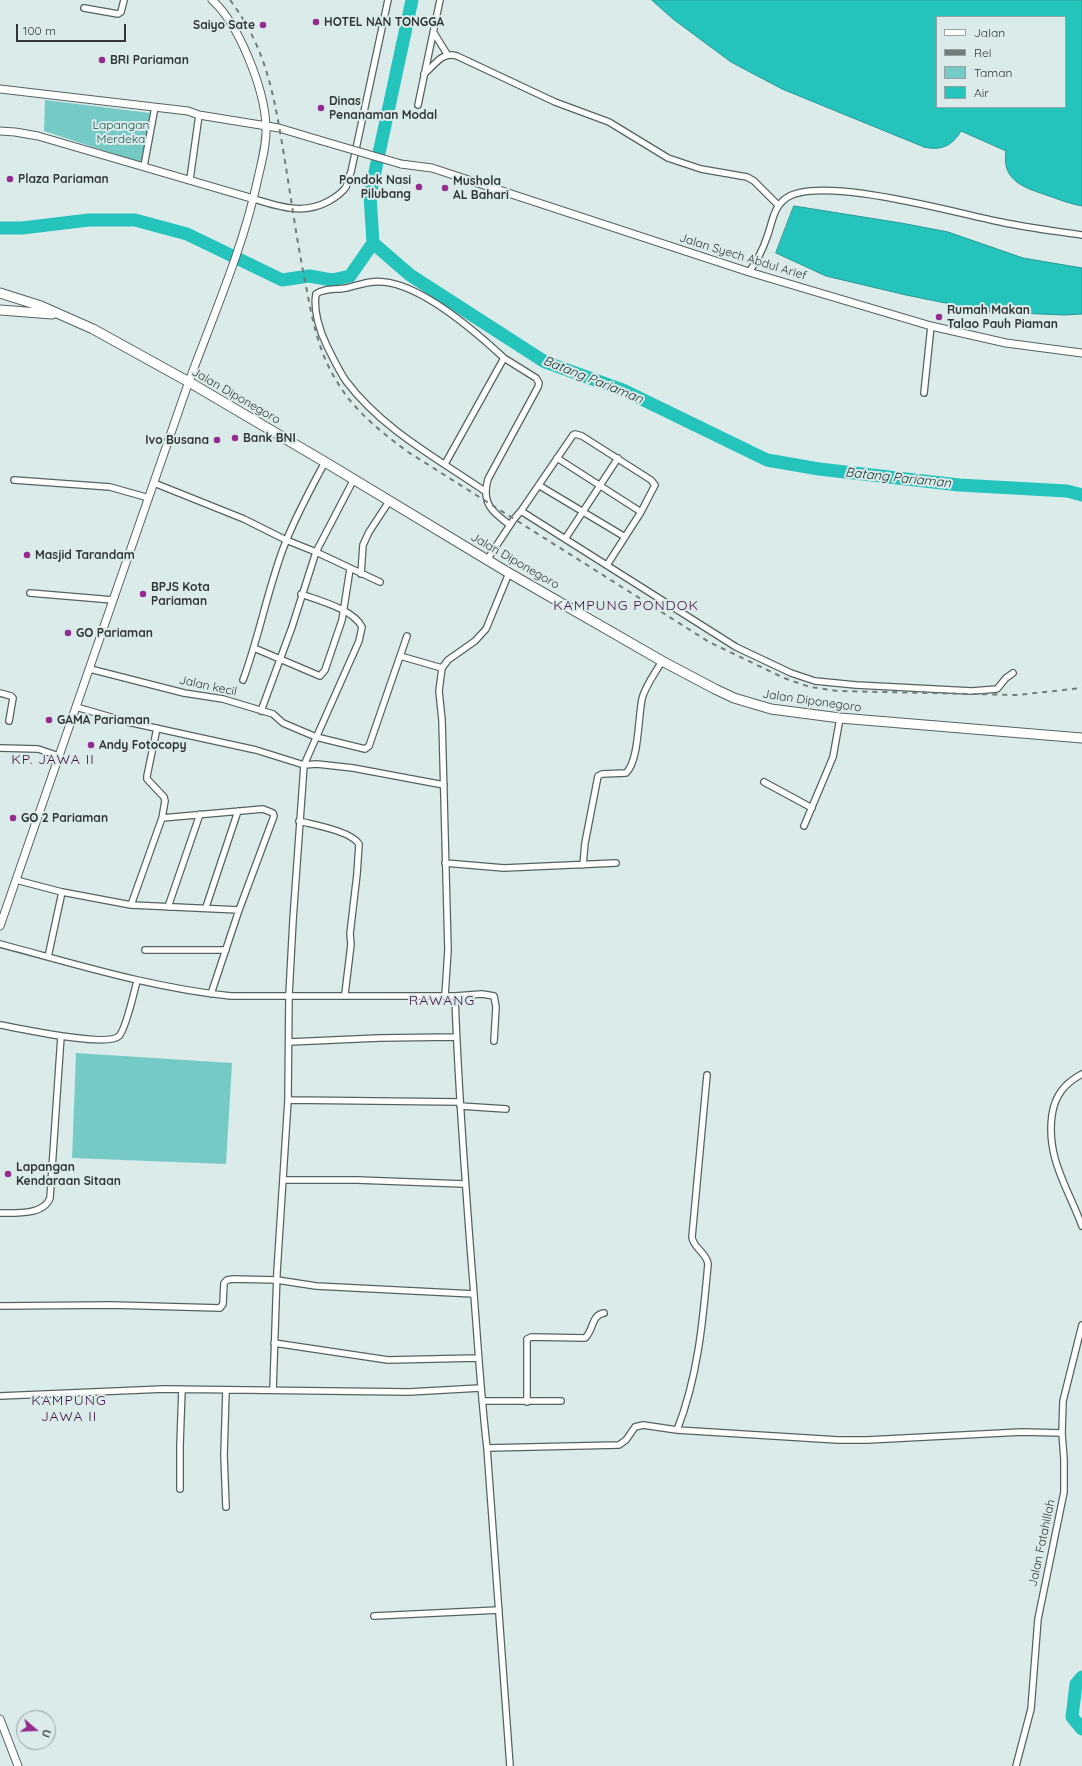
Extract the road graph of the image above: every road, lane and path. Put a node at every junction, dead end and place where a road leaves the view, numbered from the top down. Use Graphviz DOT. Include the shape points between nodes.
graph roads {
  1 [pos="124,0"];
  2 [pos="212,0"];
  3 [pos="388,0"];
  4 [pos="440,0"];
  5 [pos="84,8"];
  6 [pos="434,33"];
  7 [pos="447,54"];
  8 [pos="424,74"];
  9 [pos="0,89"];
  10 [pos="418,105"];
  11 [pos="155,107"];
  12 [pos="199,115"];
  13 [pos="266,126"];
  14 [pos="0,131"];
  15 [pos="144,166"];
  16 [pos="190,179"];
  17 [pos="254,199"];
  18 [pos="778,205"];
  19 [pos="1082,235"];
  20 [pos="750,272"];
  21 [pos="0,293"];
  22 [pos="0,310"];
  23 [pos="64,316"];
  24 [pos="931,326"];
  25 [pos="1082,353"];
  26 [pos="504,358"];
  27 [pos="189,382"];
  28 [pos="924,392"];
  29 [pos="558,458"];
  30 [pos="618,458"];
  31 [pos="325,462"];
  32 [pos="444,464"];
  33 [pos="354,479"];
  34 [pos="14,480"];
  35 [pos="154,483"];
  36 [pos="600,485"];
  37 [pos="540,486"];
  38 [pos="486,492"];
  39 [pos="149,498"];
  40 [pos="390,500"];
  41 [pos="583,511"];
  42 [pos="521,512"];
  43 [pos="641,512"];
  44 [pos="510,525"];
  45 [pos="625,537"];
  46 [pos="565,538"];
  47 [pos="286,540"];
  48 [pos="316,552"];
  49 [pos="487,560"];
  50 [pos="607,565"];
  51 [pos="350,569"];
  52 [pos="509,573"];
  53 [pos="361,574"];
  54 [pos="380,582"];
  55 [pos="30,593"];
  56 [pos="302,594"];
  57 [pos="113,600"];
  58 [pos="344,610"];
  59 [pos="407,636"];
  60 [pos="254,648"];
  61 [pos="400,656"];
  62 [pos="280,660"];
  63 [pos="662,660"];
  64 [pos="442,668"];
  65 [pos="90,669"];
  66 [pos="1013,673"];
  67 [pos="243,680"];
  68 [pos="0,693"];
  69 [pos="76,707"];
  70 [pos="261,711"];
  71 [pos="840,718"];
  72 [pos="9,721"];
  73 [pos="157,728"];
  74 [pos="316,737"];
  75 [pos="1082,738"];
  76 [pos="0,748"];
  77 [pos="59,756"];
  78 [pos="304,765"];
  79 [pos="764,782"];
  80 [pos="444,785"];
  81 [pos="812,808"];
  82 [pos="238,811"];
  83 [pos="200,814"];
  84 [pos="162,818"];
  85 [pos="299,821"];
  86 [pos="804,826"];
  87 [pos="445,863"];
  88 [pos="616,863"];
  89 [pos="583,865"];
  90 [pos="16,880"];
  91 [pos="62,892"];
  92 [pos="131,904"];
  93 [pos="168,907"];
  94 [pos="206,907"];
  95 [pos="239,910"];
  96 [pos="0,926"];
  97 [pos="0,944"];
  98 [pos="145,950"];
  99 [pos="226,950"];
  100 [pos="48,957"];
  101 [pos="137,981"];
  102 [pos="211,994"];
  103 [pos="345,994"];
  104 [pos="289,995"];
  105 [pos="446,996"];
  106 [pos="455,996"];
  107 [pos="0,1025"];
  108 [pos="61,1036"];
  109 [pos="456,1037"];
  110 [pos="494,1041"];
  111 [pos="289,1042"];
  112 [pos="1082,1074"];
  113 [pos="707,1075"];
  114 [pos="288,1100"];
  115 [pos="460,1104"];
  116 [pos="506,1109"];
  117 [pos="283,1180"];
  118 [pos="464,1184"];
  119 [pos="0,1213"];
  120 [pos="1082,1226"];
  121 [pos="277,1280"];
  122 [pos="474,1294"];
  123 [pos="0,1306"];
  124 [pos="604,1313"];
  125 [pos="1082,1324"];
  126 [pos="274,1344"];
  127 [pos="478,1358"];
  128 [pos="480,1388"];
  129 [pos="182,1389"];
  130 [pos="226,1390"];
  131 [pos="273,1390"];
  132 [pos="0,1396"];
  133 [pos="482,1401"];
  134 [pos="561,1401"];
  135 [pos="527,1402"];
  136 [pos="677,1430"];
  137 [pos="1062,1433"];
  138 [pos="487,1448"];
  139 [pos="180,1489"];
  140 [pos="226,1507"];
  141 [pos="499,1610"];
  142 [pos="374,1616"];
  143 [pos="0,1719"];
  144 [pos="18,1766"];
  145 [pos="510,1766"];
  146 [pos="1016,1766"];
  1 -- 5 [label="street" via="118,14"];
  2 -- 13 [label="street" via="222,9 236,32 250,63 261,93"];
  3 -- 17 [label="street" via="346,186 337,197 302,210"];
  4 -- 6 [label="street"];
  6 -- 7 [label="street"];
  6 -- 8 [label="street"];
  7 -- 8 [label="street"];
  7 -- 18 [label="street" via="457,56 555,102 609,122 668,158 701,169 747,177"];
  8 -- 10 [label="street"];
  9 -- 11 [label="street, Jalan Syech Abdul Arief"];
  11 -- 12 [label="street, Jalan Syech Abdul Arief" via="188,110"];
  11 -- 15 [label="street"];
  12 -- 13 [label="street, Jalan Syech Abdul Arief"];
  12 -- 16 [label="street"];
  13 -- 17 [label="street" via="262,164"];
  13 -- 20 [label="street, Jalan Syech Abdul Arief, bridge" via="290,130 401,164 432,168"];
  14 -- 15 [label="street" via="38,136"];
  15 -- 16 [label="street"];
  16 -- 17 [label="street"];
  17 -- 27 [label="street"];
  18 -- 19 [label="street" via="790,195 801,191 850,192 1004,223"];
  18 -- 20 [label="street" via="763,249"];
  20 -- 24 [label="street, Jalan Syech Abdul Arief"];
  21 -- 23 [label="main road, Jalan Diponegoro"];
  22 -- 23 [label="main road, Jalan Diponegoro"];
  23 -- 27 [label="main road, Jalan Diponegoro" via="93,329"];
  24 -- 25 [label="street, Jalan Syech Abdul Arief" via="1006,343"];
  24 -- 28 [label="street"];
  26 -- 32 [label="street"];
  26 -- 32 [label="street" via="481,337 428,299 402,286 373,281 338,290 321,290 316,294 318,318 324,339 346,380 388,425"];
  26 -- 38 [label="street" via="536,378 539,385 488,479"];
  27 -- 31 [label="main road, Jalan Diponegoro"];
  27 -- 35 [label="street"];
  29 -- 30 [label="street" via="568,440 575,434"];
  29 -- 36 [label="street"];
  29 -- 37 [label="street"];
  30 -- 36 [label="street"];
  30 -- 43 [label="street" via="654,482 653,490"];
  31 -- 33 [label="main road, Jalan Diponegoro"];
  31 -- 47 [label="street"];
  32 -- 38 [label="street"];
  33 -- 40 [label="main road, Jalan Diponegoro"];
  33 -- 48 [label="street"];
  34 -- 39 [label="street" via="110,487"];
  35 -- 39 [label="street"];
  35 -- 47 [label="street" via="244,519"];
  36 -- 41 [label="street"];
  36 -- 43 [label="street"];
  37 -- 41 [label="street"];
  37 -- 42 [label="street"];
  38 -- 44 [label="street" via="487,502 492,511"];
  39 -- 57 [label="street"];
  40 -- 49 [label="main road, Jalan Diponegoro"];
  40 -- 53 [label="street" via="363,545"];
  41 -- 45 [label="street"];
  41 -- 46 [label="street"];
  42 -- 44 [label="street"];
  42 -- 46 [label="street"];
  43 -- 45 [label="street"];
  44 -- 49 [label="street"];
  45 -- 50 [label="street"];
  46 -- 50 [label="street"];
  47 -- 48 [label="street"];
  47 -- 60 [label="street"];
  48 -- 51 [label="street"];
  48 -- 56 [label="street"];
  49 -- 52 [label="main road, Jalan Diponegoro"];
  50 -- 66 [label="street" via="736,647 807,679 856,686 972,691 997,689"];
  51 -- 53 [label="street"];
  51 -- 58 [label="street"];
  52 -- 63 [label="main road, Jalan Diponegoro"];
  52 -- 64 [label="street" via="486,629 472,644 448,660"];
  53 -- 54 [label="street"];
  55 -- 57 [label="street"];
  56 -- 58 [label="street"];
  56 -- 62 [label="street"];
  57 -- 65 [label="street"];
  58 -- 62 [label="street" via="337,638 325,670 320,676"];
  58 -- 74 [label="street" via="361,624 362,631"];
  59 -- 61 [label="street"];
  60 -- 62 [label="street"];
  60 -- 67 [label="street"];
  61 -- 64 [label="street"];
  61 -- 74 [label="street, Jalan kecil" via="369,746 365,749"];
  62 -- 70 [label="street"];
  63 -- 71 [label="main road, Jalan Diponegoro" via="715,689 751,704 794,713"];
  63 -- 89 [label="street" via="642,700 630,769 626,774 598,776"];
  64 -- 80 [label="street" via="439,691"];
  65 -- 69 [label="street"];
  65 -- 70 [label="street, Jalan kecil" via="184,693 223,699"];
  68 -- 72 [label="street" via="13,698"];
  69 -- 73 [label="street"];
  69 -- 77 [label="street"];
  70 -- 74 [label="street, Jalan kecil" via="273,714 283,723"];
  71 -- 75 [label="main road, Jalan Diponegoro"];
  71 -- 81 [label="street" via="833,757"];
  73 -- 78 [label="street" via="265,753"];
  73 -- 84 [label="street" via="147,779 164,797"];
  74 -- 78 [label="street"];
  76 -- 77 [label="street" via="38,750"];
  77 -- 90 [label="street"];
  78 -- 80 [label="street" via="353,768"];
  78 -- 85 [label="street"];
  79 -- 81 [label="street"];
  80 -- 87 [label="street"];
  81 -- 86 [label="street"];
  82 -- 83 [label="street"];
  82 -- 94 [label="street"];
  82 -- 95 [label="street" via="263,810 274,816"];
  83 -- 84 [label="street"];
  83 -- 93 [label="street"];
  84 -- 92 [label="street"];
  85 -- 103 [label="street" via="347,836 359,844"];
  85 -- 104 [label="street"];
  87 -- 89 [label="street" via="504,868"];
  87 -- 105 [label="street" via="448,950"];
  88 -- 89 [label="street"];
  90 -- 91 [label="street"];
  90 -- 96 [label="street"];
  91 -- 92 [label="street"];
  91 -- 100 [label="street"];
  92 -- 93 [label="street"];
  93 -- 94 [label="street"];
  94 -- 95 [label="street"];
  95 -- 99 [label="street"];
  97 -- 100 [label="street"];
  98 -- 99 [label="street"];
  99 -- 102 [label="street"];
  100 -- 101 [label="street"];
  101 -- 102 [label="street"];
  101 -- 108 [label="street" via="123,1030 118,1037 107,1040"];
  102 -- 104 [label="street"];
  103 -- 104 [label="street"];
  103 -- 105 [label="street"];
  104 -- 111 [label="street"];
  105 -- 106 [label="street"];
  106 -- 109 [label="street"];
  106 -- 110 [label="street" via="494,996"];
  107 -- 108 [label="street"];
  108 -- 119 [label="street" via="50,1198 47,1205 36,1210"];
  109 -- 111 [label="street"];
  109 -- 115 [label="street"];
  111 -- 114 [label="street"];
  112 -- 120 [label="street" via="1068,1082 1060,1091 1053,1110 1050,1130 1052,1150 1058,1169"];
  113 -- 136 [label="street" via="692,1237 693,1243 708,1264 698,1352 690,1391"];
  114 -- 115 [label="street"];
  114 -- 117 [label="street"];
  115 -- 116 [label="street"];
  115 -- 118 [label="street"];
  117 -- 118 [label="street"];
  117 -- 121 [label="street"];
  118 -- 122 [label="street"];
  121 -- 122 [label="street" via="316,1286"];
  121 -- 123 [label="street" via="227,1280 222,1289 223,1304 220,1308 111,1305"];
  121 -- 126 [label="street"];
  122 -- 127 [label="street"];
  124 -- 135 [label="street" via="596,1317 585,1338 527,1339"];
  125 -- 137 [label="street, Jalan Fatahillah" via="1065,1390"];
  126 -- 127 [label="street" via="388,1360"];
  126 -- 131 [label="street"];
  127 -- 128 [label="street"];
  128 -- 131 [label="street" via="409,1392"];
  128 -- 133 [label="street"];
  129 -- 130 [label="street"];
  129 -- 132 [label="street"];
  129 -- 139 [label="street"];
  130 -- 131 [label="street"];
  130 -- 140 [label="street"];
  133 -- 135 [label="street"];
  133 -- 138 [label="street"];
  134 -- 135 [label="street"];
  136 -- 137 [label="street" via="838,1440 1022,1432"];
  136 -- 138 [label="street" via="638,1426 623,1444 619,1445"];
  137 -- 146 [label="street, Jalan Fatahillah" via="1064,1492 1038,1619 1031,1709"];
  138 -- 141 [label="street"];
  141 -- 142 [label="street"];
  141 -- 145 [label="street"];
  143 -- 144 [label="street"];
}
